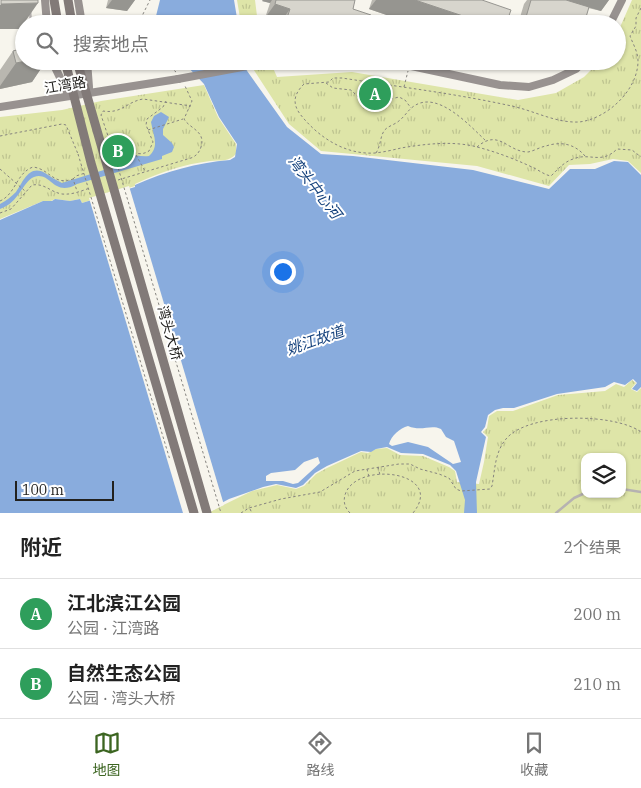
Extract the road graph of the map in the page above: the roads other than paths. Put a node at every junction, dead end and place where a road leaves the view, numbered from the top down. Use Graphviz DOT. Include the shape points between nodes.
graph roads {
  1 [pos="45,0"];
  2 [pos="54,0"];
  3 [pos="68,0"];
  4 [pos="78,0"];
  5 [pos="622,0"];
  6 [pos="30,7"];
  7 [pos="30,15"];
  8 [pos="46,15"];
  9 [pos="56,15"];
  10 [pos="70,15"];
  11 [pos="80,15"];
  12 [pos="614,15"];
  13 [pos="56,70"];
  14 [pos="67,70"];
  15 [pos="80,70"];
  16 [pos="88,70"];
  17 [pos="232,70"];
  18 [pos="429,70"];
  19 [pos="574,70"];
  20 [pos="0,107"];
  21 [pos="626,490"];
  22 [pos="641,492"];
  23 [pos="581,495"];
  24 [pos="194,513"];
  25 [pos="208,513"];
  26 [pos="556,513"];
  1 -- 8 [label="street"];
  2 -- 9 [label="main road"];
  3 -- 10 [label="main road"];
  4 -- 11 [label="street"];
  5 -- 12 [label="street"];
  6 -- 7 [label="lane"];
  13 -- 16 [label="street" via="67,92 89,87"];
  14 -- 24 [label="main road, 湾头大桥, bridge" via="92,167"];
  15 -- 25 [label="main road, 湾头大桥, bridge"];
  17 -- 20 [label="street, 江湾路, bridge"];
  18 -- 19 [label="street" via="500,85 529,87"];
  21 -- 22 [label="lane"];
  23 -- 26 [label="lane"];
}
